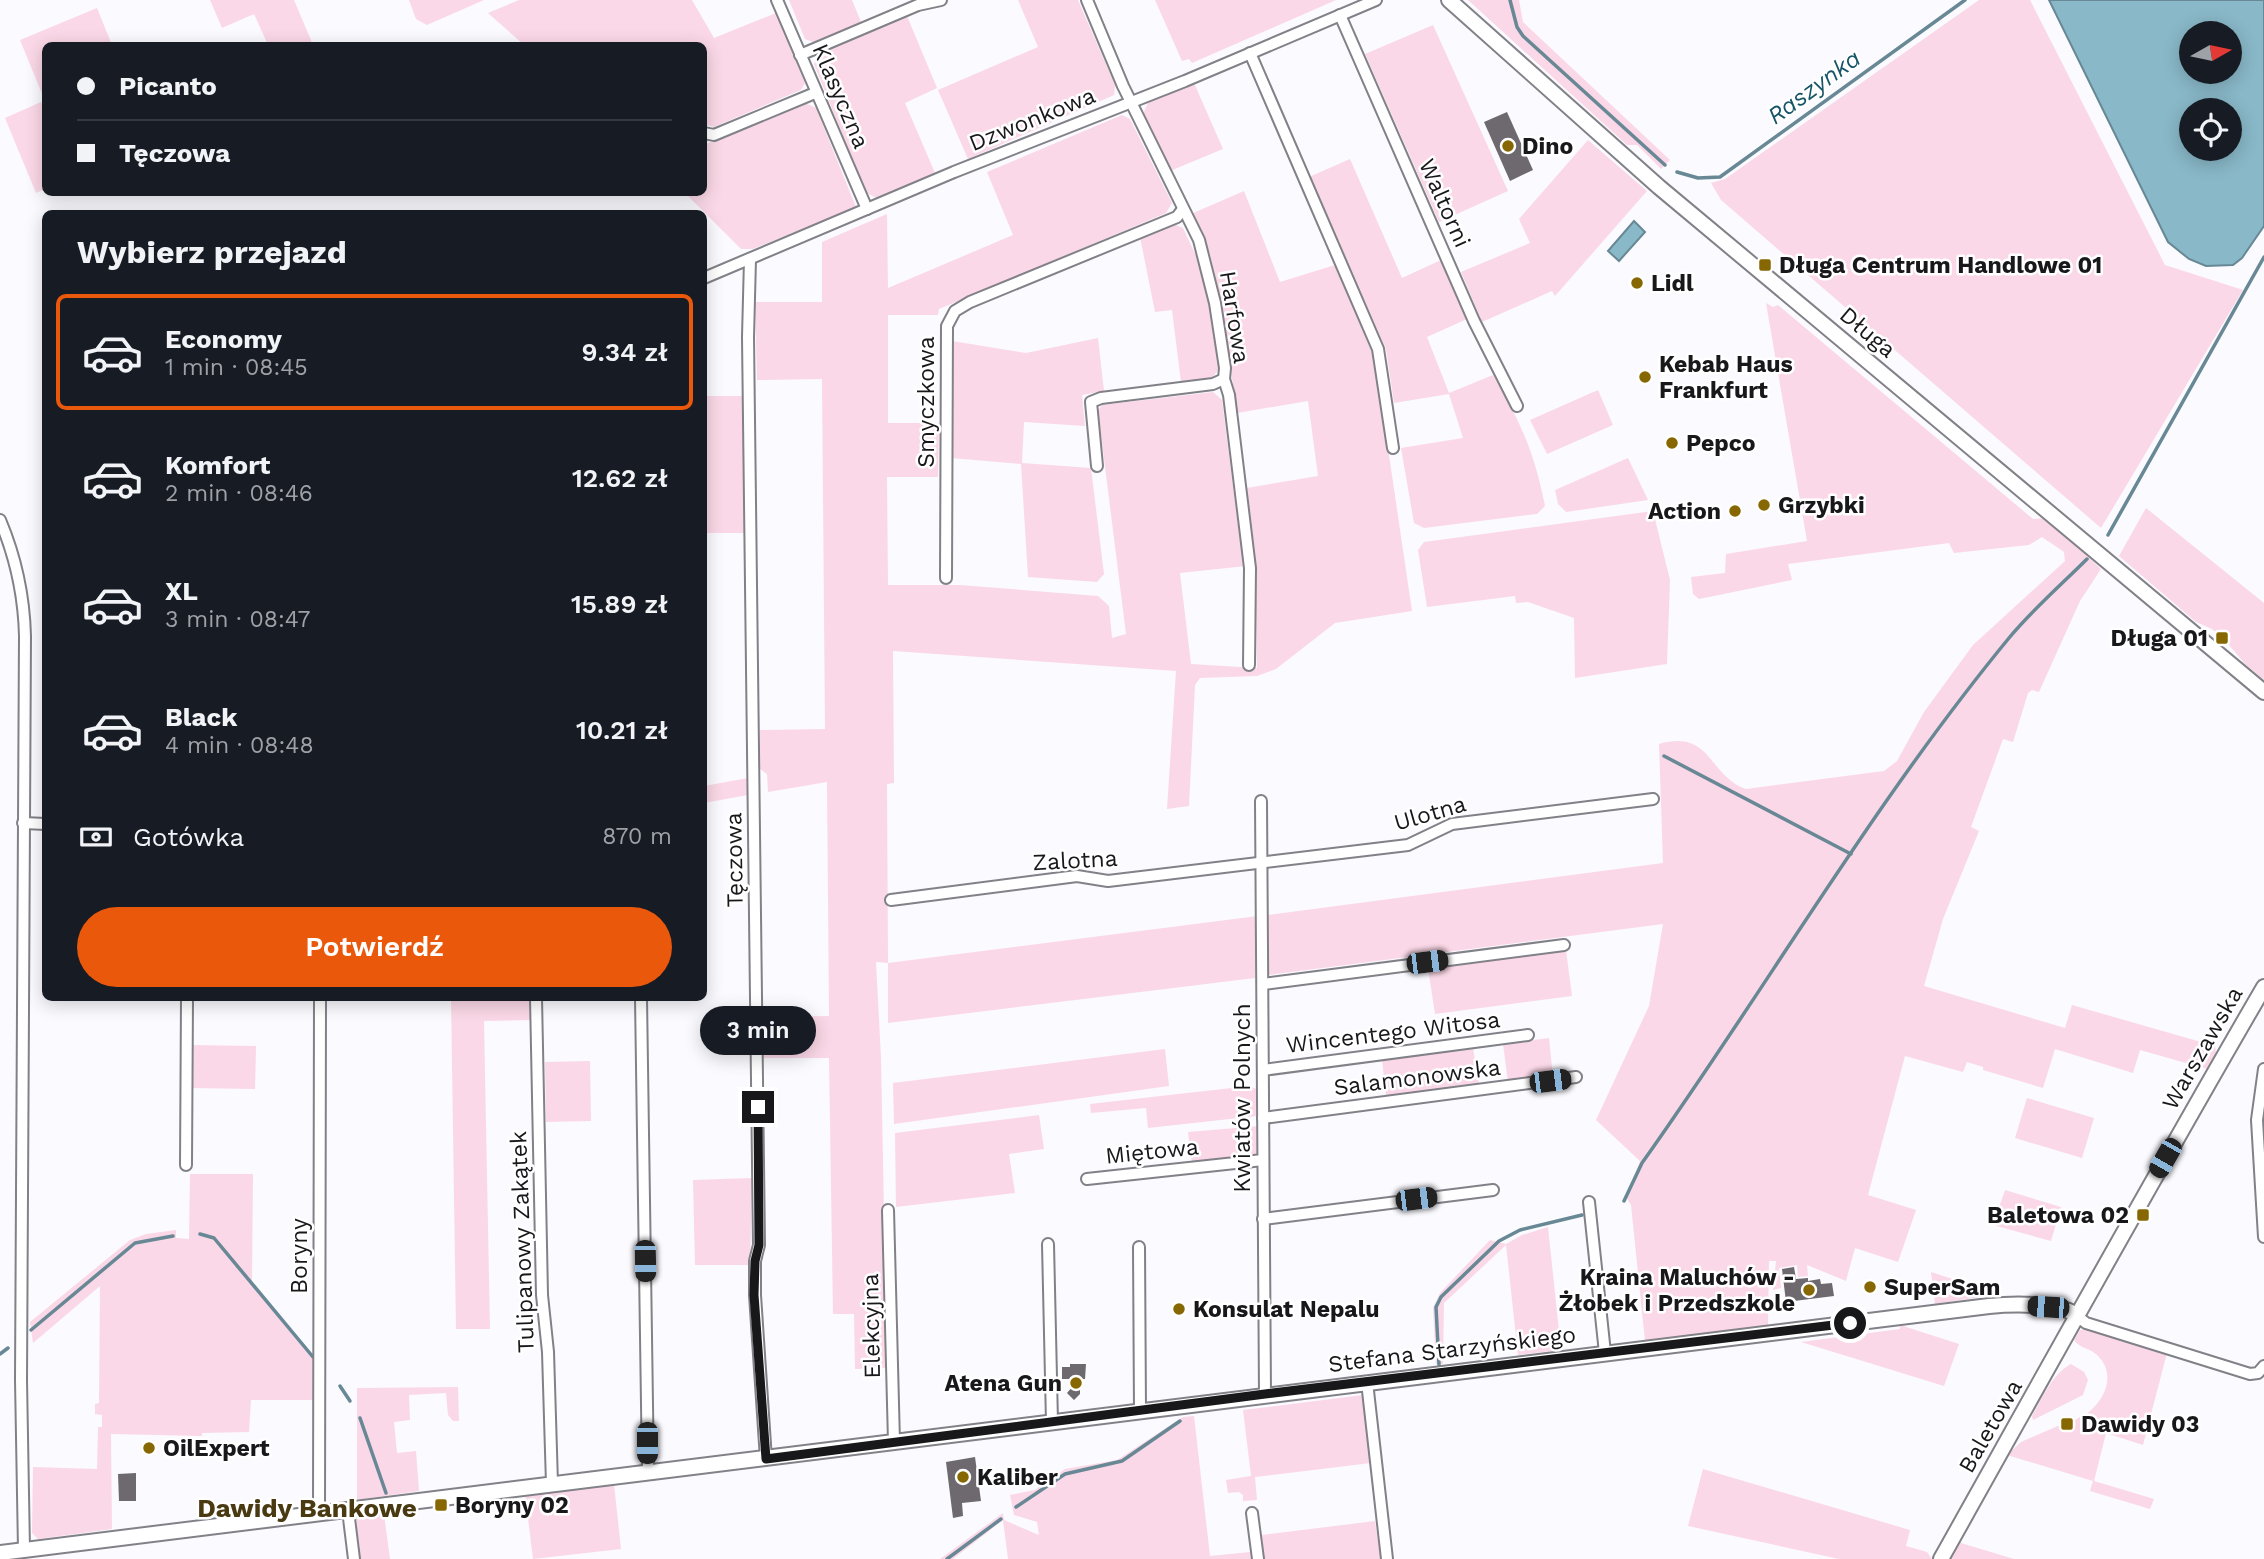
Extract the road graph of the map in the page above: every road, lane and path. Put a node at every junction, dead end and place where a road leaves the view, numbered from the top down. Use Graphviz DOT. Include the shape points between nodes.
graph roads {
  1 [pos="778,0"];
  2 [pos="941,0"];
  3 [pos="1087,0"];
  4 [pos="1376,0"];
  5 [pos="1449,0"];
  6 [pos="1340,15"];
  7 [pos="1250,53"];
  8 [pos="800,55"];
  9 [pos="815,93"];
  10 [pos="1131,102"];
  11 [pos="707,134"];
  12 [pos="867,209"];
  13 [pos="1183,209"];
  14 [pos="750,259"];
  15 [pos="707,277"];
  16 [pos="1224,379"];
  17 [pos="1517,407"];
  18 [pos="1394,448"];
  19 [pos="1097,466"];
  20 [pos="0,520"];
  21 [pos="946,578"];
  22 [pos="1249,665"];
  23 [pos="2264,692"];
  24 [pos="1653,799"];
  25 [pos="1261,801"];
  26 [pos="23,823"];
  27 [pos="42,824"];
  28 [pos="1262,863"];
  29 [pos="891,900"];
  30 [pos="1564,945"];
  31 [pos="1263,984"];
  32 [pos="2264,987"];
  33 [pos="187,1001"];
  34 [pos="320,1001"];
  35 [pos="536,1001"];
  36 [pos="641,1001"];
  37 [pos="1528,1035"];
  38 [pos="2264,1069"];
  39 [pos="1263,1070"];
  40 [pos="1576,1077"];
  41 [pos="1263,1118"];
  42 [pos="1263,1160"];
  43 [pos="186,1166"];
  44 [pos="1087,1179"];
  45 [pos="1493,1189"];
  46 [pos="1590,1202"];
  47 [pos="888,1210"];
  48 [pos="1263,1219"];
  49 [pos="2264,1237"];
  50 [pos="1048,1244"];
  51 [pos="1139,1247"];
  52 [pos="2077,1316"];
  53 [pos="1605,1353"];
  54 [pos="2261,1370"];
  55 [pos="1367,1382"];
  56 [pos="1265,1394"];
  57 [pos="1140,1411"];
  58 [pos="1052,1422"];
  59 [pos="894,1442"];
  60 [pos="766,1459"];
  61 [pos="648,1472"];
  62 [pos="552,1484"];
  63 [pos="348,1510"];
  64 [pos="1252,1513"];
  65 [pos="319,1514"];
  66 [pos="24,1550"];
  67 [pos="0,1553"];
  68 [pos="354,1559"];
  69 [pos="1258,1559"];
  70 [pos="1388,1559"];
  71 [pos="1941,1559"];
  1 -- 8 [label="street, Klasyczna"];
  2 -- 8 [label="street" via="918,5"];
  3 -- 10 [label="street, Harfowa"];
  4 -- 6 [label="street, Dzwonkowa"];
  5 -- 23 [label="street, Długa" via="1659,187"];
  6 -- 7 [label="street, Dzwonkowa"];
  6 -- 17 [label="street, Waltorni" via="1474,321"];
  7 -- 10 [label="street, Dzwonkowa"];
  7 -- 18 [label="street" via="1378,349"];
  8 -- 9 [label="street, Klasyczna"];
  9 -- 11 [label="street" via="714,135"];
  9 -- 12 [label="street, Klasyczna"];
  10 -- 12 [label="street, Dzwonkowa"];
  10 -- 13 [label="street, Harfowa"];
  12 -- 14 [label="street, Dzwonkowa"];
  13 -- 16 [label="street, Harfowa" via="1208,272"];
  13 -- 21 [label="street, Smyczkowa" via="1177,217 970,303 950,316"];
  14 -- 15 [label="street, Dzwonkowa"];
  14 -- 60 [label="street, Tęczowa" via="759,1245 754,1295"];
  16 -- 19 [label="street" via="1091,402"];
  16 -- 22 [label="street, Harfowa" via="1250,568"];
  20 -- 26 [label="street" via="13,553 23,606"];
  24 -- 28 [label="street, Ulotna" via="1452,824 1408,845"];
  25 -- 28 [label="street, Kwiatów Polnych"];
  26 -- 27 [label="street"];
  26 -- 66 [label="street"];
  28 -- 29 [label="street, Zalotna" via="1108,881 1077,876"];
  28 -- 31 [label="street, Kwiatów Polnych"];
  30 -- 31 [label="street"];
  31 -- 39 [label="street, Kwiatów Polnych"];
  32 -- 52 [label="street, Warszawska"];
  33 -- 43 [label="street"];
  34 -- 65 [label="street, Boryny"];
  35 -- 62 [label="street, Tulipanowy Zakątek" via="542,1295"];
  36 -- 61 [label="street"];
  37 -- 39 [label="street, Wincentego Witosa"];
  38 -- 49 [label="street" via="2257,1120"];
  39 -- 41 [label="street, Kwiatów Polnych"];
  40 -- 41 [label="street, Salamonowska"];
  41 -- 42 [label="street, Kwiatów Polnych"];
  42 -- 44 [label="street, Miętowa"];
  42 -- 48 [label="street, Kwiatów Polnych"];
  45 -- 48 [label="street"];
  46 -- 53 [label="street"];
  47 -- 59 [label="street, Elekcyjna"];
  48 -- 56 [label="street, Kwiatów Polnych"];
  50 -- 58 [label="street"];
  51 -- 57 [label="street"];
  52 -- 53 [label="street, Stefana Starzyńskiego" via="2060,1308 2001,1304"];
  52 -- 54 [label="street, Stefana Starzyńskiego" via="2086,1323 2250,1374"];
  52 -- 71 [label="street, Baletowa"];
  53 -- 55 [label="street, Stefana Starzyńskiego"];
  55 -- 56 [label="street, Stefana Starzyńskiego"];
  55 -- 70 [label="street"];
  56 -- 57 [label="street, Stefana Starzyńskiego"];
  57 -- 58 [label="street, Stefana Starzyńskiego"];
  58 -- 59 [label="street, Stefana Starzyńskiego"];
  59 -- 60 [label="street, Stefana Starzyńskiego"];
  60 -- 61 [label="street, Stefana Starzyńskiego"];
  61 -- 62 [label="street, Stefana Starzyńskiego"];
  62 -- 63 [label="street, Stefana Starzyńskiego"];
  63 -- 65 [label="street, Stefana Starzyńskiego"];
  63 -- 68 [label="street"];
  64 -- 69 [label="street"];
  65 -- 66 [label="street, Stefana Starzyńskiego"];
  66 -- 67 [label="street, Stefana Starzyńskiego"];
}
